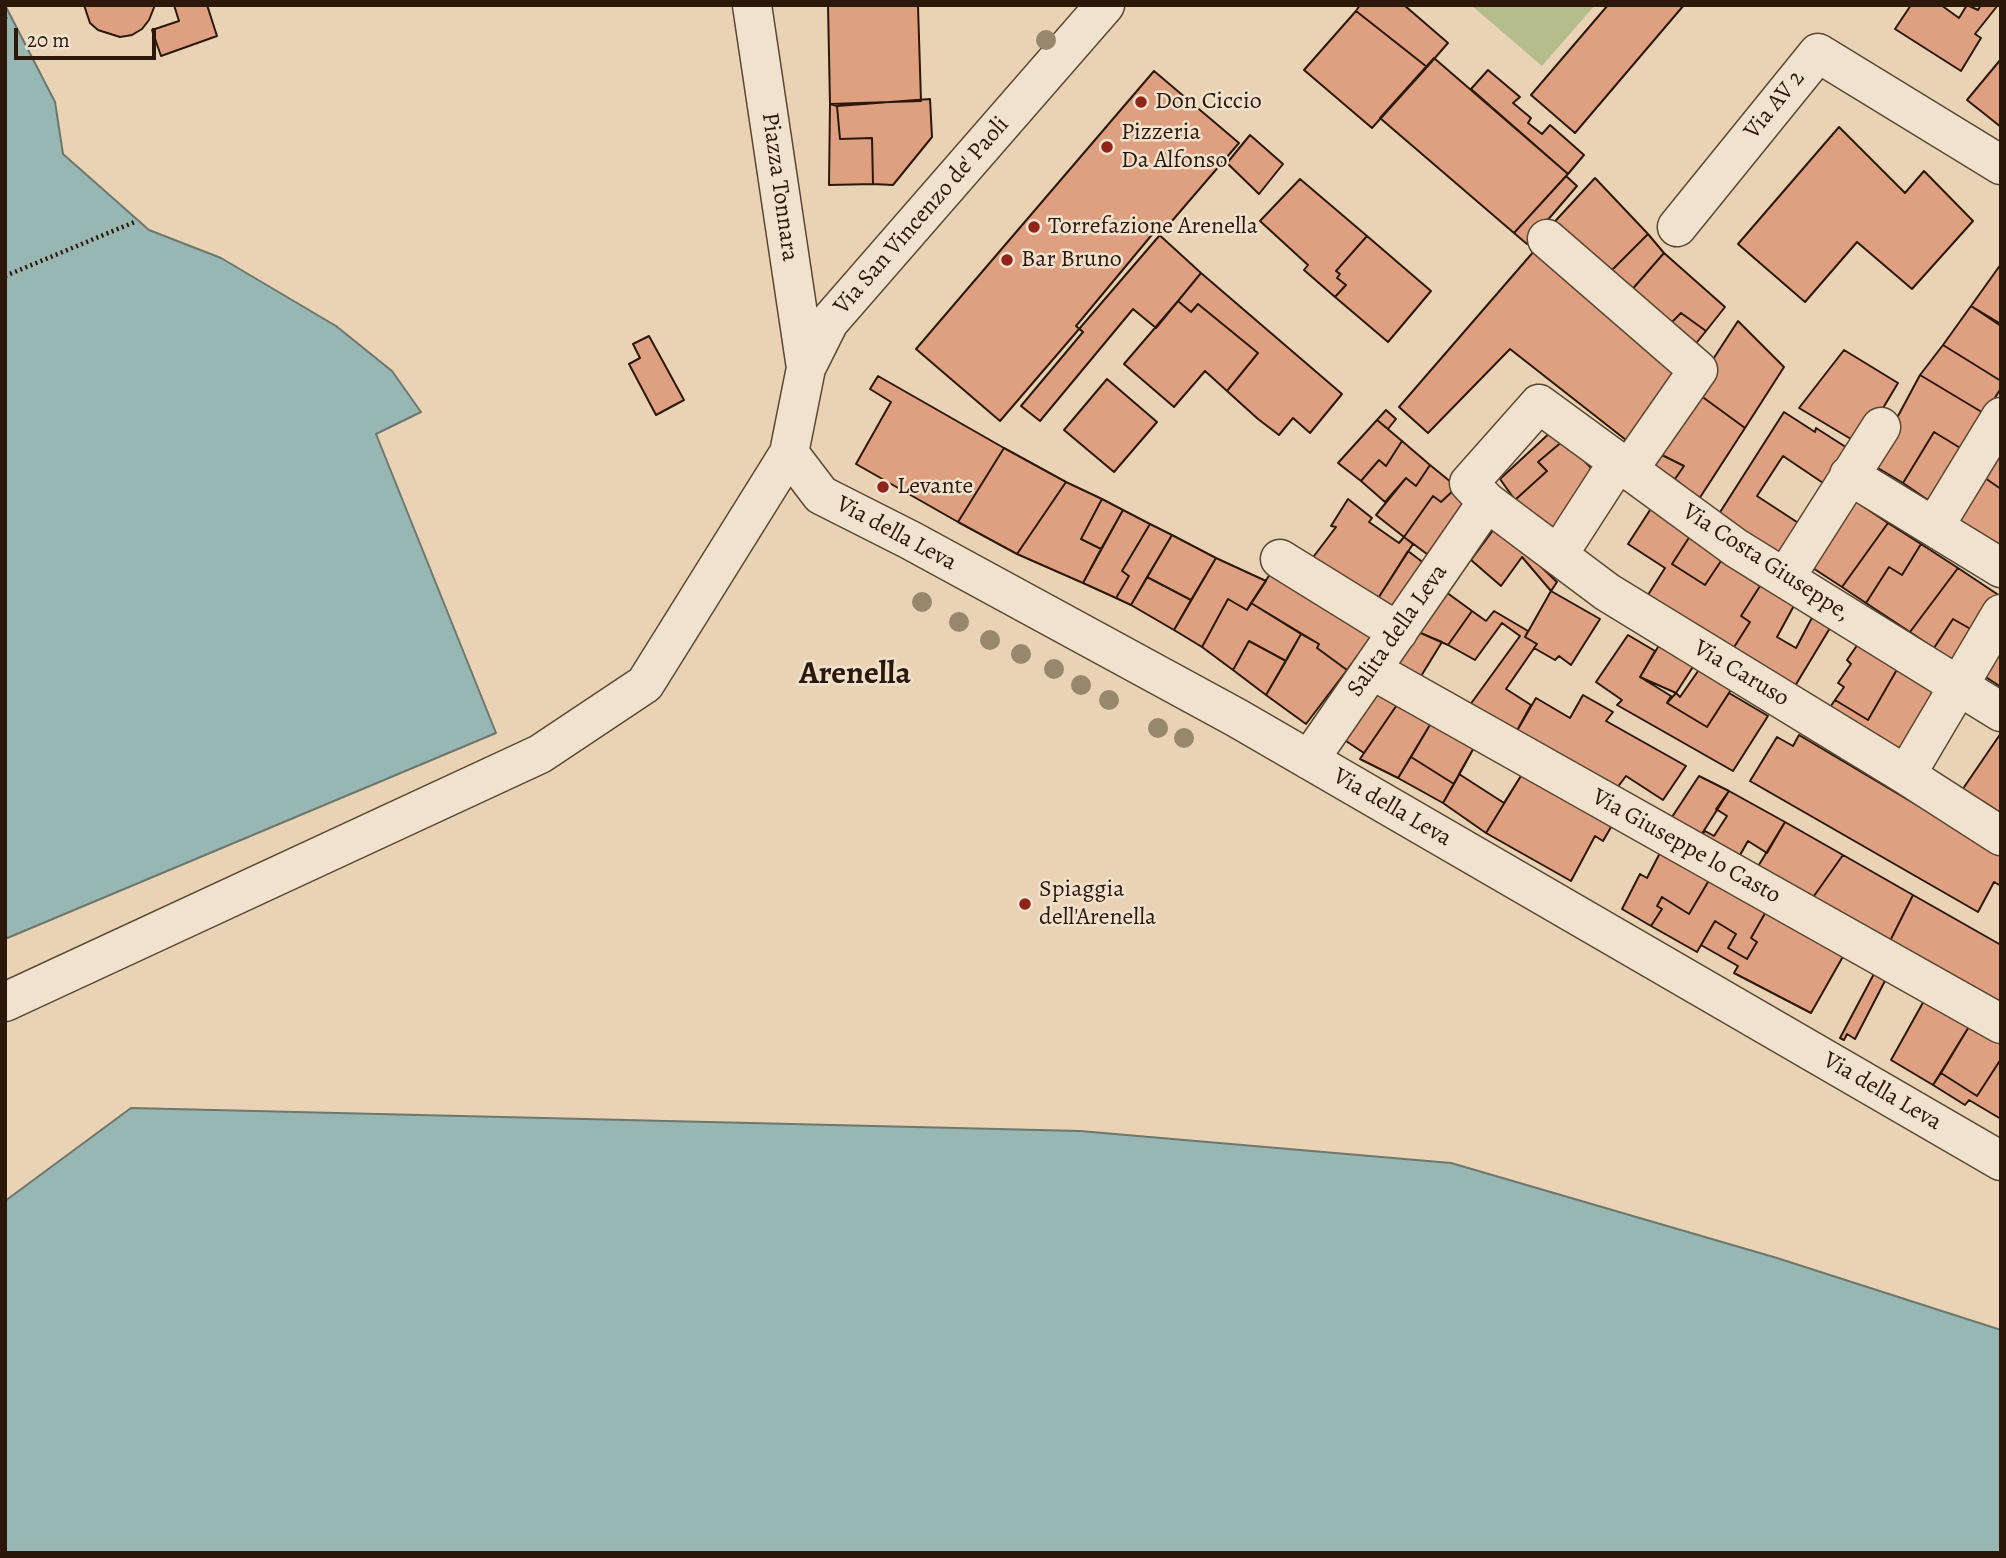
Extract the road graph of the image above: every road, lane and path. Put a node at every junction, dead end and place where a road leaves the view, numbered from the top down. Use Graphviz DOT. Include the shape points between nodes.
graph roads {
  1 [pos="752,5"];
  2 [pos="1105,5"];
  3 [pos="2001,165"];
  4 [pos="137,221"];
  5 [pos="1677,227"];
  6 [pos="1547,239"];
  7 [pos="5,276"];
  8 [pos="806,368"];
  9 [pos="2001,417"];
  10 [pos="1881,427"];
  11 [pos="789,453"];
  12 [pos="1623,466"];
  13 [pos="1849,475"];
  14 [pos="1487,502"];
  15 [pos="1934,527"];
  16 [pos="1558,555"];
  17 [pos="1280,559"];
  18 [pos="2001,568"];
  19 [pos="1785,578"];
  20 [pos="2001,614"];
  21 [pos="1398,632"];
  22 [pos="1372,670"];
  23 [pos="1958,685"];
  24 [pos="2001,712"];
  25 [pos="1309,760"];
  26 [pos="1906,775"];
  27 [pos="2001,836"];
  28 [pos="5,1002"];
  29 [pos="2001,1024"];
  30 [pos="2001,1161"];
  1 -- 8 [label="street, Piazza Tonnara"];
  2 -- 8 [label="street, Via San Vincenzo de' Paoli" via="829,322"];
  3 -- 5 [label="street, Via AV 2" via="1818,53"];
  4 -- 7 [label="path"];
  6 -- 12 [label="street" via="1698,370"];
  8 -- 11 [label="street, Via San Vincenzo de' Paoli"];
  9 -- 15 [label="street"];
  10 -- 13 [label="street"];
  11 -- 25 [label="street, Via della Leva" via="821,495"];
  11 -- 28 [label="street" via="645,684 540,754"];
  12 -- 14 [label="street, Via Costa Giuseppe," via="1539,404 1469,483"];
  12 -- 16 [label="street"];
  12 -- 19 [label="street, Via Costa Giuseppe,"];
  13 -- 15 [label="street"];
  13 -- 19 [label="street"];
  14 -- 16 [label="street, Via Caruso"];
  14 -- 21 [label="street, Salita della Leva"];
  15 -- 18 [label="street"];
  16 -- 26 [label="street, Via Caruso" via="1606,592"];
  17 -- 21 [label="street"];
  19 -- 23 [label="street, Via Costa Giuseppe,"];
  20 -- 23 [label="street"];
  21 -- 22 [label="street, Salita della Leva"];
  22 -- 25 [label="street, Salita della Leva"];
  22 -- 29 [label="street, Via Giuseppe lo Casto"];
  23 -- 24 [label="street, Via Costa Giuseppe,"];
  23 -- 26 [label="street"];
  25 -- 30 [label="street, Via della Leva"];
  26 -- 27 [label="street, Via Caruso"];
}
